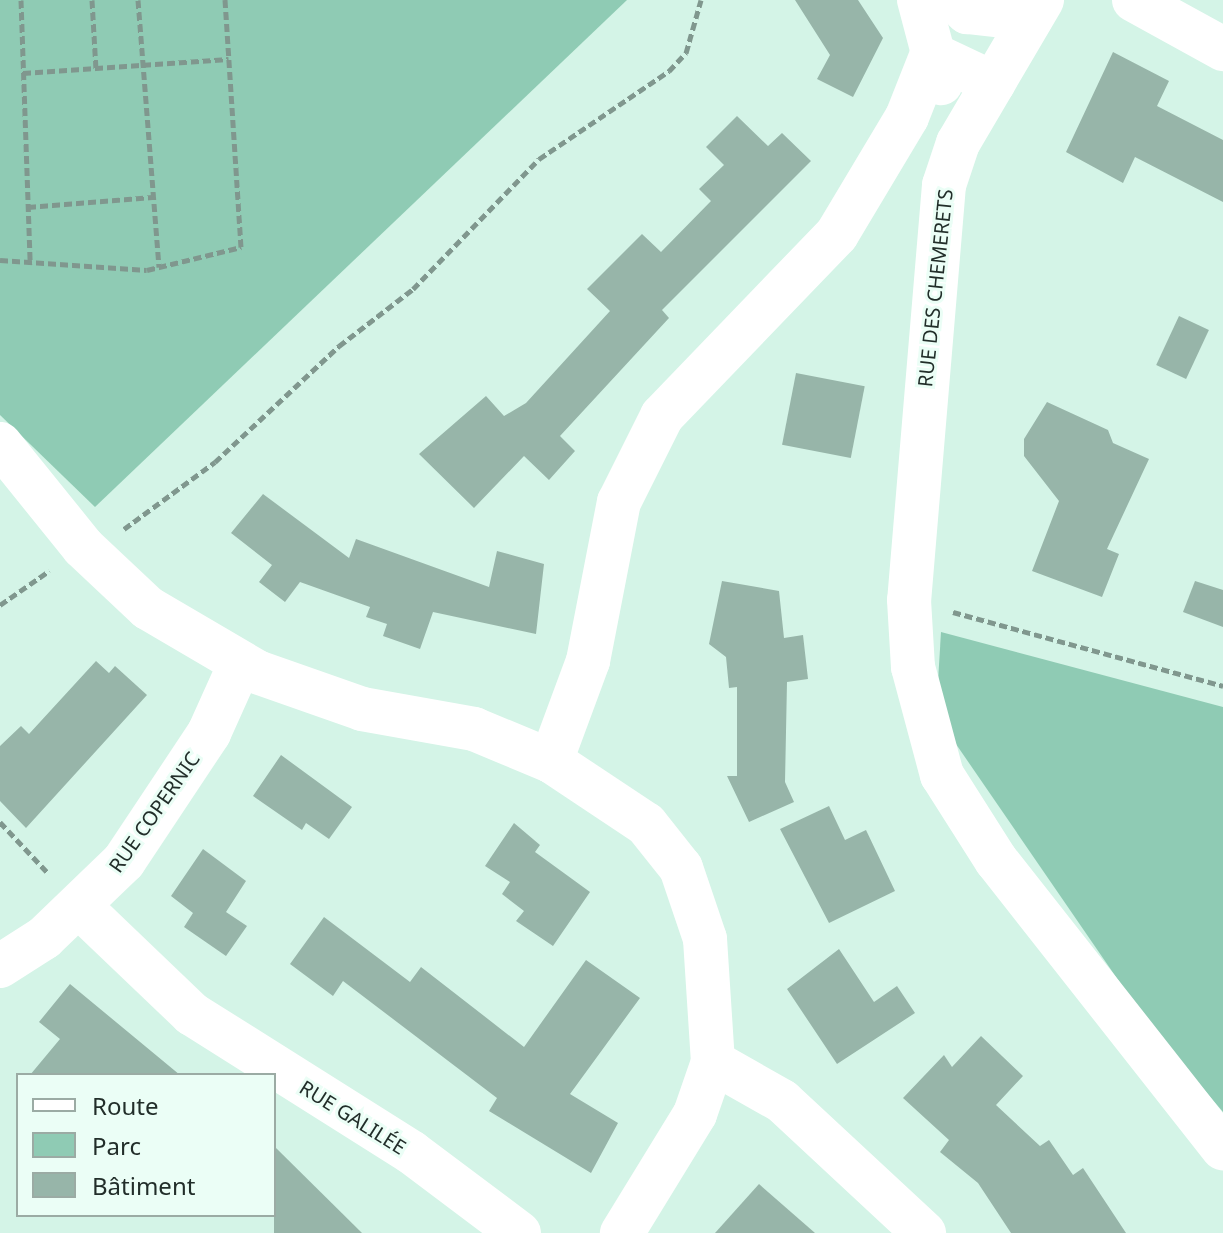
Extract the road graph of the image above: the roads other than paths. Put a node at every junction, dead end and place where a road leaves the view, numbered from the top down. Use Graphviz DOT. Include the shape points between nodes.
graph roads {
  1 [pos="919,0"];
  2 [pos="954,0"];
  3 [pos="1134,0"];
  4 [pos="1036,10"];
  5 [pos="1223,49"];
  6 [pos="932,54"];
  7 [pos="993,83"];
  8 [pos="958,143"];
  9 [pos="0,444"];
  10 [pos="240,664"];
  11 [pos="551,761"];
  12 [pos="80,907"];
  13 [pos="0,966"];
  14 [pos="713,1062"];
  15 [pos="1223,1148"];
  16 [pos="914,1220"];
  17 [pos="519,1233"];
  18 [pos="622,1233"];
  1 -- 6 [label="street"];
  2 -- 4 [label="street" via="967,12"];
  3 -- 5 [label="street"];
  4 -- 7 [label="street, RUE DES CHEMERETS"];
  6 -- 7 [label="street"];
  6 -- 8 [label="street"];
  6 -- 11 [label="street" via="907,117 837,234 796,283 708,361 662,416 637,460 619,502 588,661"];
  7 -- 8 [label="street, RUE DES CHEMERETS"];
  8 -- 15 [label="street, RUE DES CHEMERETS" via="944,185 931,289 909,600 922,718 942,775 996,860"];
  9 -- 10 [label="street" via="83,547 148,608"];
  10 -- 11 [label="street" via="362,709 474,729"];
  10 -- 12 [label="street, RUE COPERNIC" via="209,733 160,811"];
  11 -- 14 [label="street" via="646,824 681,868 705,939"];
  12 -- 13 [label="street, RUE COPERNIC"];
  12 -- 17 [label="street, RUE GALILÉE" via="192,1014 411,1152"];
  14 -- 16 [label="street" via="782,1101"];
  14 -- 18 [label="street" via="695,1114"];
}
